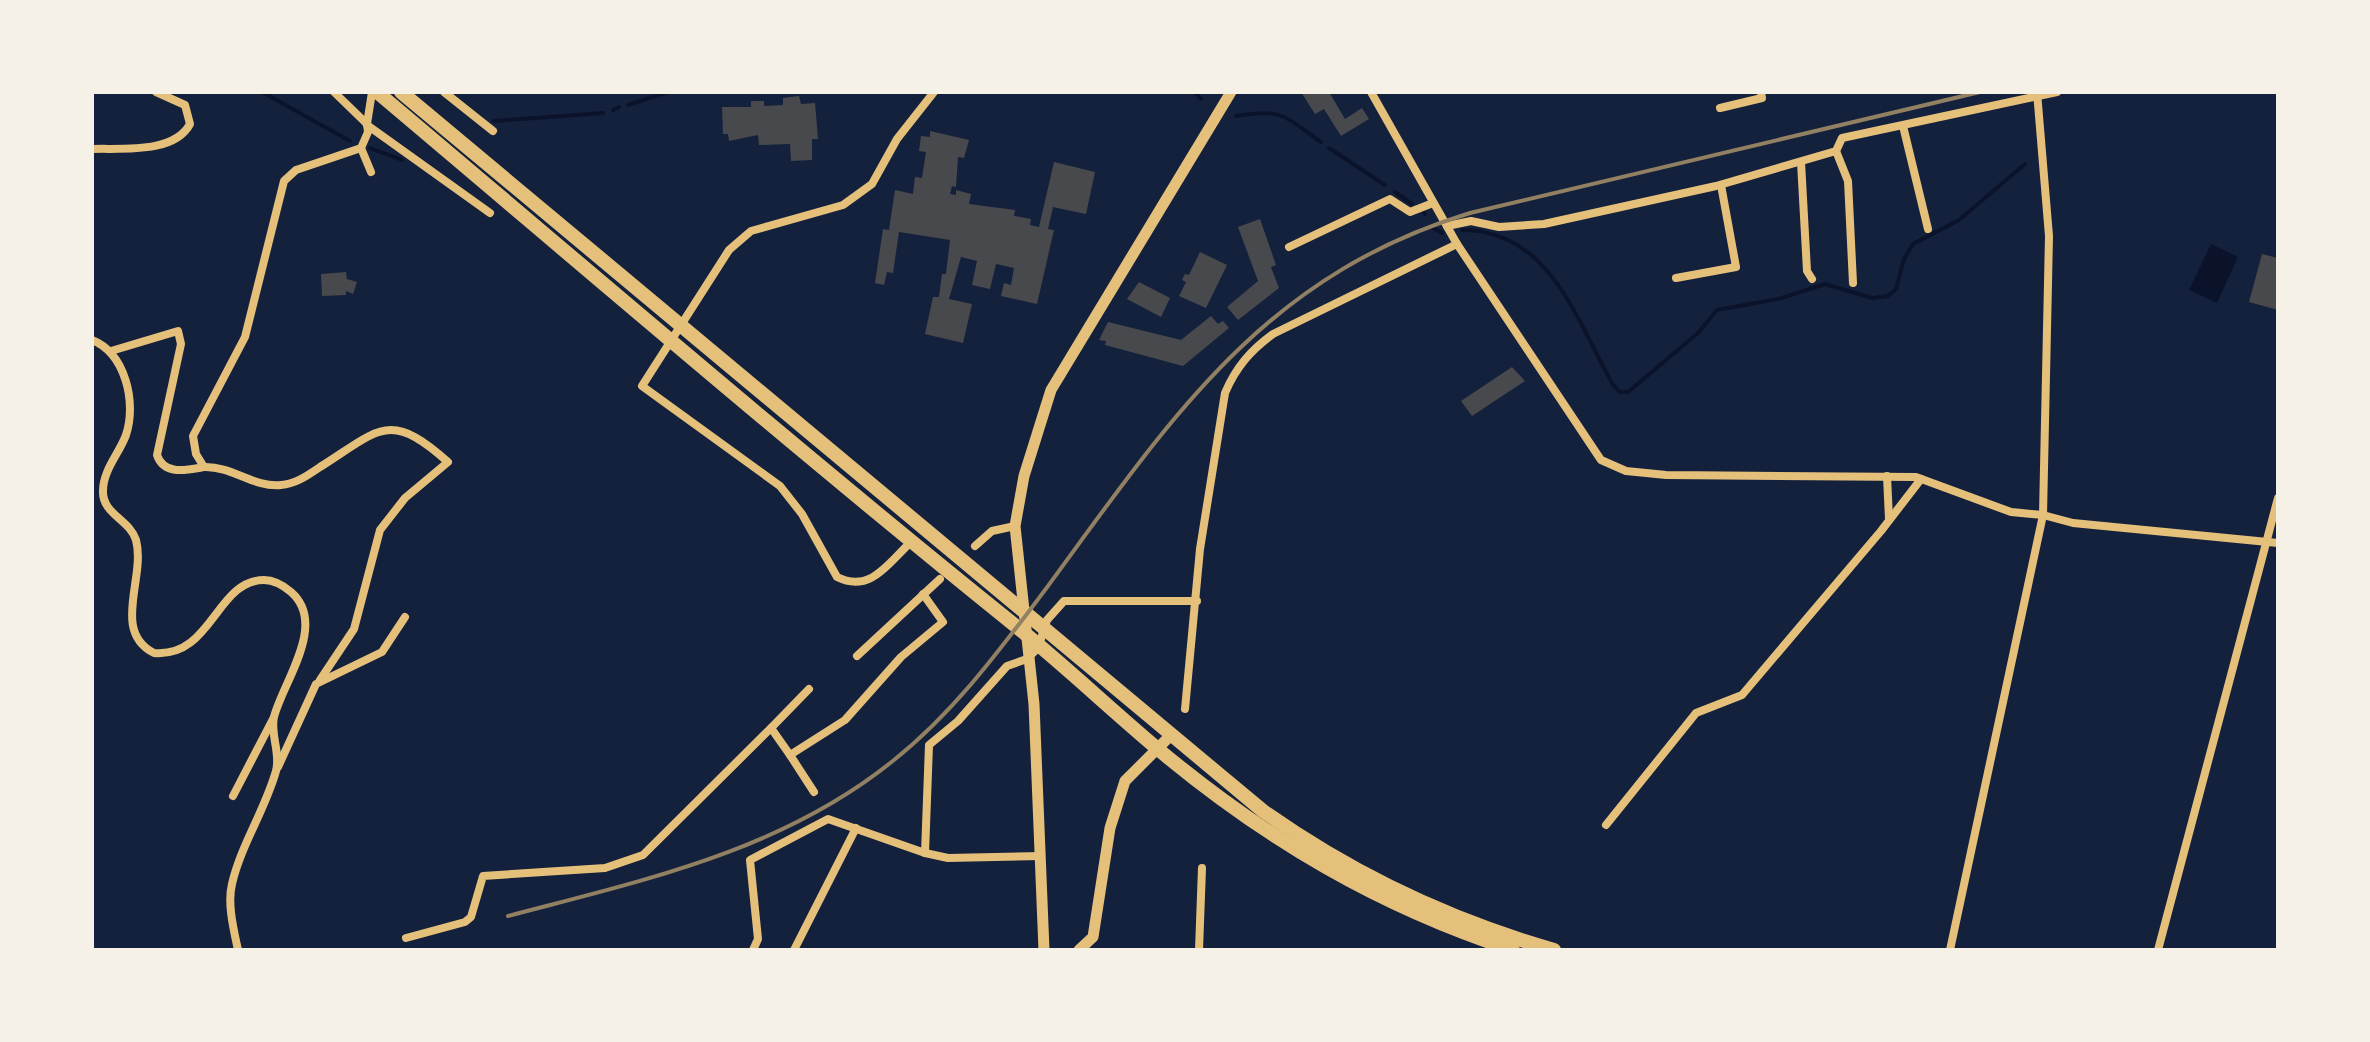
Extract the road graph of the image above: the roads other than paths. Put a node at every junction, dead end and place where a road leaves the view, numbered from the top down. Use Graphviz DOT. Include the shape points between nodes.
graph roads {
  1 [pos="156,92"];
  2 [pos="334,92"];
  3 [pos="374,92"];
  4 [pos="401,92"];
  5 [pos="444,92"];
  6 [pos="934,92"];
  7 [pos="1231,92"];
  8 [pos="1371,92"];
  9 [pos="1761,92"];
  10 [pos="2057,92"];
  11 [pos="2037,94"];
  12 [pos="1720,108"];
  13 [pos="367,124"];
  14 [pos="1903,126"];
  15 [pos="493,131"];
  16 [pos="361,148"];
  17 [pos="92,149"];
  18 [pos="1836,151"];
  19 [pos="1801,162"];
  20 [pos="371,172"];
  21 [pos="1721,185"];
  22 [pos="488,186"];
  23 [pos="468,195"];
  24 [pos="1433,203"];
  25 [pos="490,213"];
  26 [pos="1447,226"];
  27 [pos="1928,229"];
  28 [pos="1457,244"];
  29 [pos="1289,247"];
  30 [pos="1676,278"];
  31 [pos="1812,279"];
  32 [pos="1853,283"];
  33 [pos="92,340"];
  34 [pos="111,351"];
  35 [pos="204,467"];
  36 [pos="1887,476"];
  37 [pos="1921,479"];
  38 [pos="2278,498"];
  39 [pos="2043,515"];
  40 [pos="1889,520"];
  41 [pos="1015,526"];
  42 [pos="912,541"];
  43 [pos="2266,543"];
  44 [pos="2278,543"];
  45 [pos="975,546"];
  46 [pos="940,579"];
  47 [pos="923,594"];
  48 [pos="1197,601"];
  49 [pos="405,617"];
  50 [pos="857,656"];
  51 [pos="1027,659"];
  52 [pos="320,680"];
  53 [pos="809,689"];
  54 [pos="1185,709"];
  55 [pos="274,718"];
  56 [pos="771,728"];
  57 [pos="1170,736"];
  58 [pos="1157,748"];
  59 [pos="790,755"];
  60 [pos="277,768"];
  61 [pos="814,792"];
  62 [pos="233,796"];
  63 [pos="1606,825"];
  64 [pos="856,828"];
  65 [pos="925,853"];
  66 [pos="1041,856"];
  67 [pos="1202,868"];
  68 [pos="406,938"];
  69 [pos="238,950"];
  70 [pos="753,950"];
  71 [pos="794,950"];
  72 [pos="1044,950"];
  73 [pos="1079,950"];
  74 [pos="1199,950"];
  75 [pos="1513,950"];
  76 [pos="1554,950"];
  77 [pos="1950,950"];
  78 [pos="2158,950"];
  1 -- 17 [label="street" via="185,105 190,124 185,134 166,144"];
  2 -- 13 [label="street"];
  3 -- 13 [label="street"];
  3 -- 22 [label="highway"];
  4 -- 57 [label="highway"];
  5 -- 15 [label="street"];
  6 -- 42 [label="street" via="897,139 872,184 843,205 751,231 729,250 642,386 780,486 837,577 857,584 873,579"];
  7 -- 41 [label="street" via="1051,390 1028,460"];
  8 -- 24 [label="street"];
  9 -- 12 [label="street" via="1762,98"];
  10 -- 11 [label="street"];
  11 -- 14 [label="street"];
  11 -- 39 [label="street" via="2049,236"];
  13 -- 16 [label="street"];
  13 -- 23 [label="street"];
  14 -- 18 [label="street" via="1842,138"];
  14 -- 27 [label="street"];
  16 -- 20 [label="street"];
  16 -- 35 [label="street" via="296,170 284,181 245,337 193,436"];
  18 -- 19 [label="street"];
  18 -- 32 [label="street" via="1848,181"];
  19 -- 21 [label="street"];
  19 -- 31 [label="street" via="1807,271"];
  21 -- 26 [label="street" via="1532,226 1471,221"];
  21 -- 30 [label="street" via="1736,267"];
  22 -- 23 [label="street"];
  22 -- 42 [label="highway"];
  23 -- 25 [label="street"];
  24 -- 26 [label="street"];
  24 -- 29 [label="street" via="1410,212 1390,199"];
  26 -- 28 [label="street"];
  28 -- 36 [label="street" via="1601,460 1626,471 1666,475"];
  28 -- 48 [label="street" via="1273,334 1240,364 1225,393"];
  33 -- 34 [label="street"];
  34 -- 35 [label="street" via="178,331 181,344 157,455 168,469"];
  34 -- 55 [label="street" via="125,379 129,422 102,493 106,507 126,523 136,541 138,575 131,617 136,638 154,653 179,651 193,643 246,583 266,580 284,587 299,603 304,625"];
  35 -- 52 [label="street" via="221,466 263,484 285,485 390,428 410,432 448,462 405,498 380,530 354,629"];
  36 -- 37 [label="street"];
  36 -- 40 [label="street"];
  37 -- 39 [label="street" via="2011,512"];
  37 -- 40 [label="street"];
  38 -- 43 [label="street"];
  39 -- 43 [label="street" via="2073,523"];
  39 -- 77 [label="street"];
  40 -- 63 [label="street" via="1742,695 1696,713"];
  41 -- 45 [label="street" via="992,531"];
  41 -- 51 [label="street"];
  42 -- 58 [label="highway"];
  43 -- 44 [label="street"];
  43 -- 78 [label="street"];
  46 -- 47 [label="street"];
  47 -- 50 [label="street"];
  47 -- 59 [label="street" via="943,622 901,657 845,720"];
  48 -- 51 [label="street" via="1064,601 1047,620 1038,648"];
  48 -- 54 [label="street"];
  49 -- 52 [label="street" via="382,652"];
  51 -- 65 [label="street" via="1007,666 929,745"];
  51 -- 66 [label="street"];
  52 -- 60 [label="street"];
  53 -- 56 [label="street"];
  55 -- 60 [label="street"];
  55 -- 62 [label="street"];
  56 -- 59 [label="street"];
  56 -- 68 [label="street" via="643,855 605,868 483,876 465,922"];
  57 -- 58 [label="street"];
  57 -- 76 [label="highway" via="1263,811 1344,863 1426,905"];
  58 -- 73 [label="street" via="1125,781 1115,806 1093,937"];
  58 -- 75 [label="highway" via="1251,821 1351,884 1426,920"];
  59 -- 61 [label="street"];
  60 -- 69 [label="street" via="231,886"];
  64 -- 65 [label="street"];
  64 -- 70 [label="street" via="828,819 750,860 758,939"];
  64 -- 71 [label="street"];
  65 -- 66 [label="street" via="948,858"];
  66 -- 72 [label="street"];
  67 -- 74 [label="street"];
}
